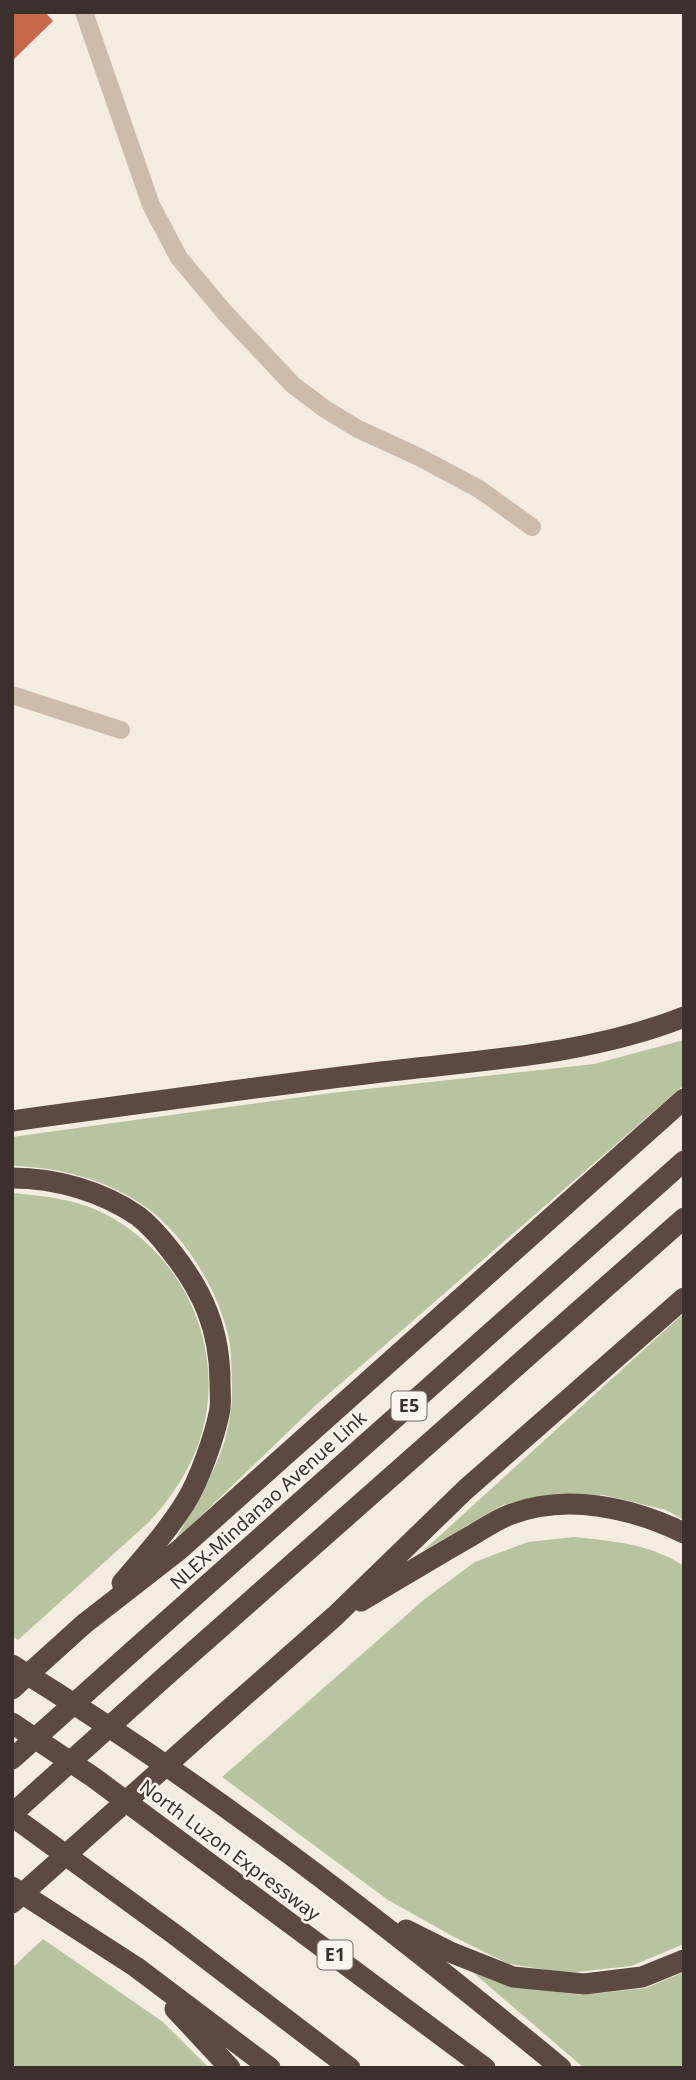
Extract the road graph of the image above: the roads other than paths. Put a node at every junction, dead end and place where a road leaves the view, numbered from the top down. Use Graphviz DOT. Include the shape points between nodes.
graph roads {
  1 [pos="84,12"];
  2 [pos="532,527"];
  3 [pos="12,695"];
  4 [pos="121,730"];
  5 [pos="684,1017"];
  6 [pos="684,1099"];
  7 [pos="12,1121"];
  8 [pos="684,1161"];
  9 [pos="12,1178"];
  10 [pos="684,1218"];
  11 [pos="684,1298"];
  12 [pos="684,1533"];
  13 [pos="335,1616"];
  14 [pos="87,1621"];
  15 [pos="12,1665"];
  16 [pos="12,1689"];
  17 [pos="12,1723"];
  18 [pos="12,1759"];
  19 [pos="12,1815"];
  20 [pos="12,1886"];
  21 [pos="12,1903"];
  22 [pos="367,1911"];
  23 [pos="684,1960"];
  24 [pos="136,1967"];
  25 [pos="230,2068"];
  26 [pos="270,2068"];
  27 [pos="350,2068"];
  28 [pos="485,2068"];
  29 [pos="561,2068"];
  1 -- 2 [label="lane" via="151,205 179,258 226,314 293,385 325,410 479,489"];
  3 -- 4 [label="lane"];
  5 -- 7 [label="highway" via="650,1031 562,1050"];
  6 -- 14 [label="highway" via="179,1550"];
  8 -- 18 [label="highway, NLEX-Mindanao Avenue Link / E5, bridge"];
  9 -- 14 [label="highway" via="67,1184 139,1217 190,1274 216,1336 220,1407 211,1446 186,1502"];
  10 -- 19 [label="highway, E5, bridge"];
  11 -- 13 [label="highway" via="465,1490"];
  12 -- 13 [label="highway" via="658,1520 601,1505 551,1505 509,1515"];
  13 -- 21 [label="highway, bridge"];
  14 -- 16 [label="highway, bridge"];
  15 -- 22 [label="highway" via="132,1742"];
  17 -- 28 [label="highway, North Luzon Expressway / E1" via="93,1777"];
  19 -- 27 [label="highway"];
  20 -- 24 [label="highway"];
  22 -- 23 [label="highway" via="513,1977 584,1983 642,1977"];
  22 -- 29 [label="highway"];
  24 -- 25 [label="highway"];
  24 -- 26 [label="highway"];
}
